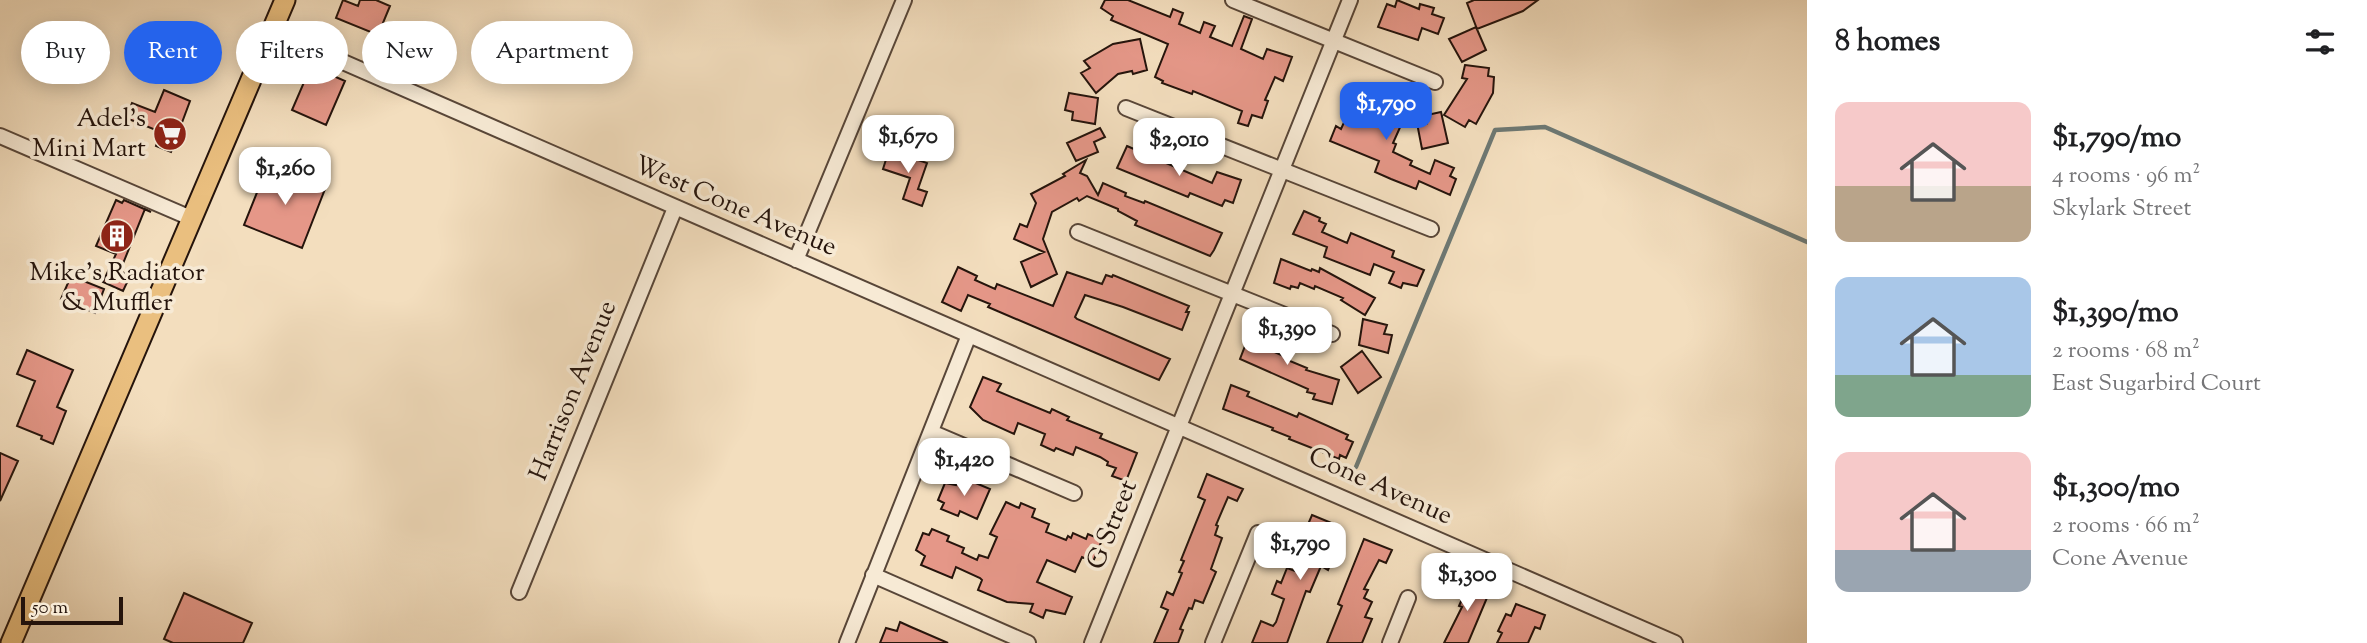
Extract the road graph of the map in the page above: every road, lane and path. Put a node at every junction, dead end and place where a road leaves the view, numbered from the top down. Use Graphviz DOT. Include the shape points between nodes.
graph roads {
  1 [pos="285,0"];
  2 [pos="904,0"];
  3 [pos="1233,0"];
  4 [pos="1350,0"];
  5 [pos="276,21"];
  6 [pos="1333,41"];
  7 [pos="348,64"];
  8 [pos="1435,82"];
  9 [pos="250,84"];
  10 [pos="1126,108"];
  11 [pos="0,136"];
  12 [pos="1282,170"];
  13 [pos="675,208"];
  14 [pos="193,219"];
  15 [pos="1431,229"];
  16 [pos="1078,232"];
  17 [pos="796,260"];
  18 [pos="1233,294"];
  19 [pos="1332,334"];
  20 [pos="969,335"];
  21 [pos="1180,426"];
  22 [pos="931,432"];
  23 [pos="1074,493"];
  24 [pos="1258,533"];
  25 [pos="873,575"];
  26 [pos="519,592"];
  27 [pos="1408,598"];
  28 [pos="10,643"];
  29 [pos="847,643"];
  30 [pos="1028,643"];
  31 [pos="1091,643"];
  32 [pos="1213,643"];
  33 [pos="1390,643"];
  34 [pos="1675,643"];
  1 -- 5 [label="highway"];
  2 -- 17 [label="street"];
  3 -- 6 [label="street"];
  4 -- 6 [label="street, G Street"];
  6 -- 8 [label="street"];
  6 -- 12 [label="street, G Street"];
  7 -- 13 [label="street, West Cone Avenue"];
  9 -- 14 [label="highway"];
  10 -- 12 [label="street"];
  11 -- 14 [label="street"];
  12 -- 15 [label="street"];
  12 -- 18 [label="street, G Street"];
  13 -- 17 [label="street, West Cone Avenue"];
  13 -- 26 [label="street, Harrison Avenue"];
  14 -- 28 [label="highway"];
  16 -- 18 [label="street"];
  17 -- 20 [label="street, West Cone Avenue"];
  18 -- 19 [label="street"];
  18 -- 21 [label="street, G Street"];
  20 -- 21 [label="street, West Cone Avenue"];
  20 -- 22 [label="street"];
  21 -- 31 [label="street, G Street"];
  21 -- 34 [label="street, Cone Avenue"];
  22 -- 23 [label="street"];
  22 -- 25 [label="street"];
  24 -- 32 [label="street"];
  25 -- 29 [label="street"];
  25 -- 30 [label="street"];
  27 -- 33 [label="street"];
}
